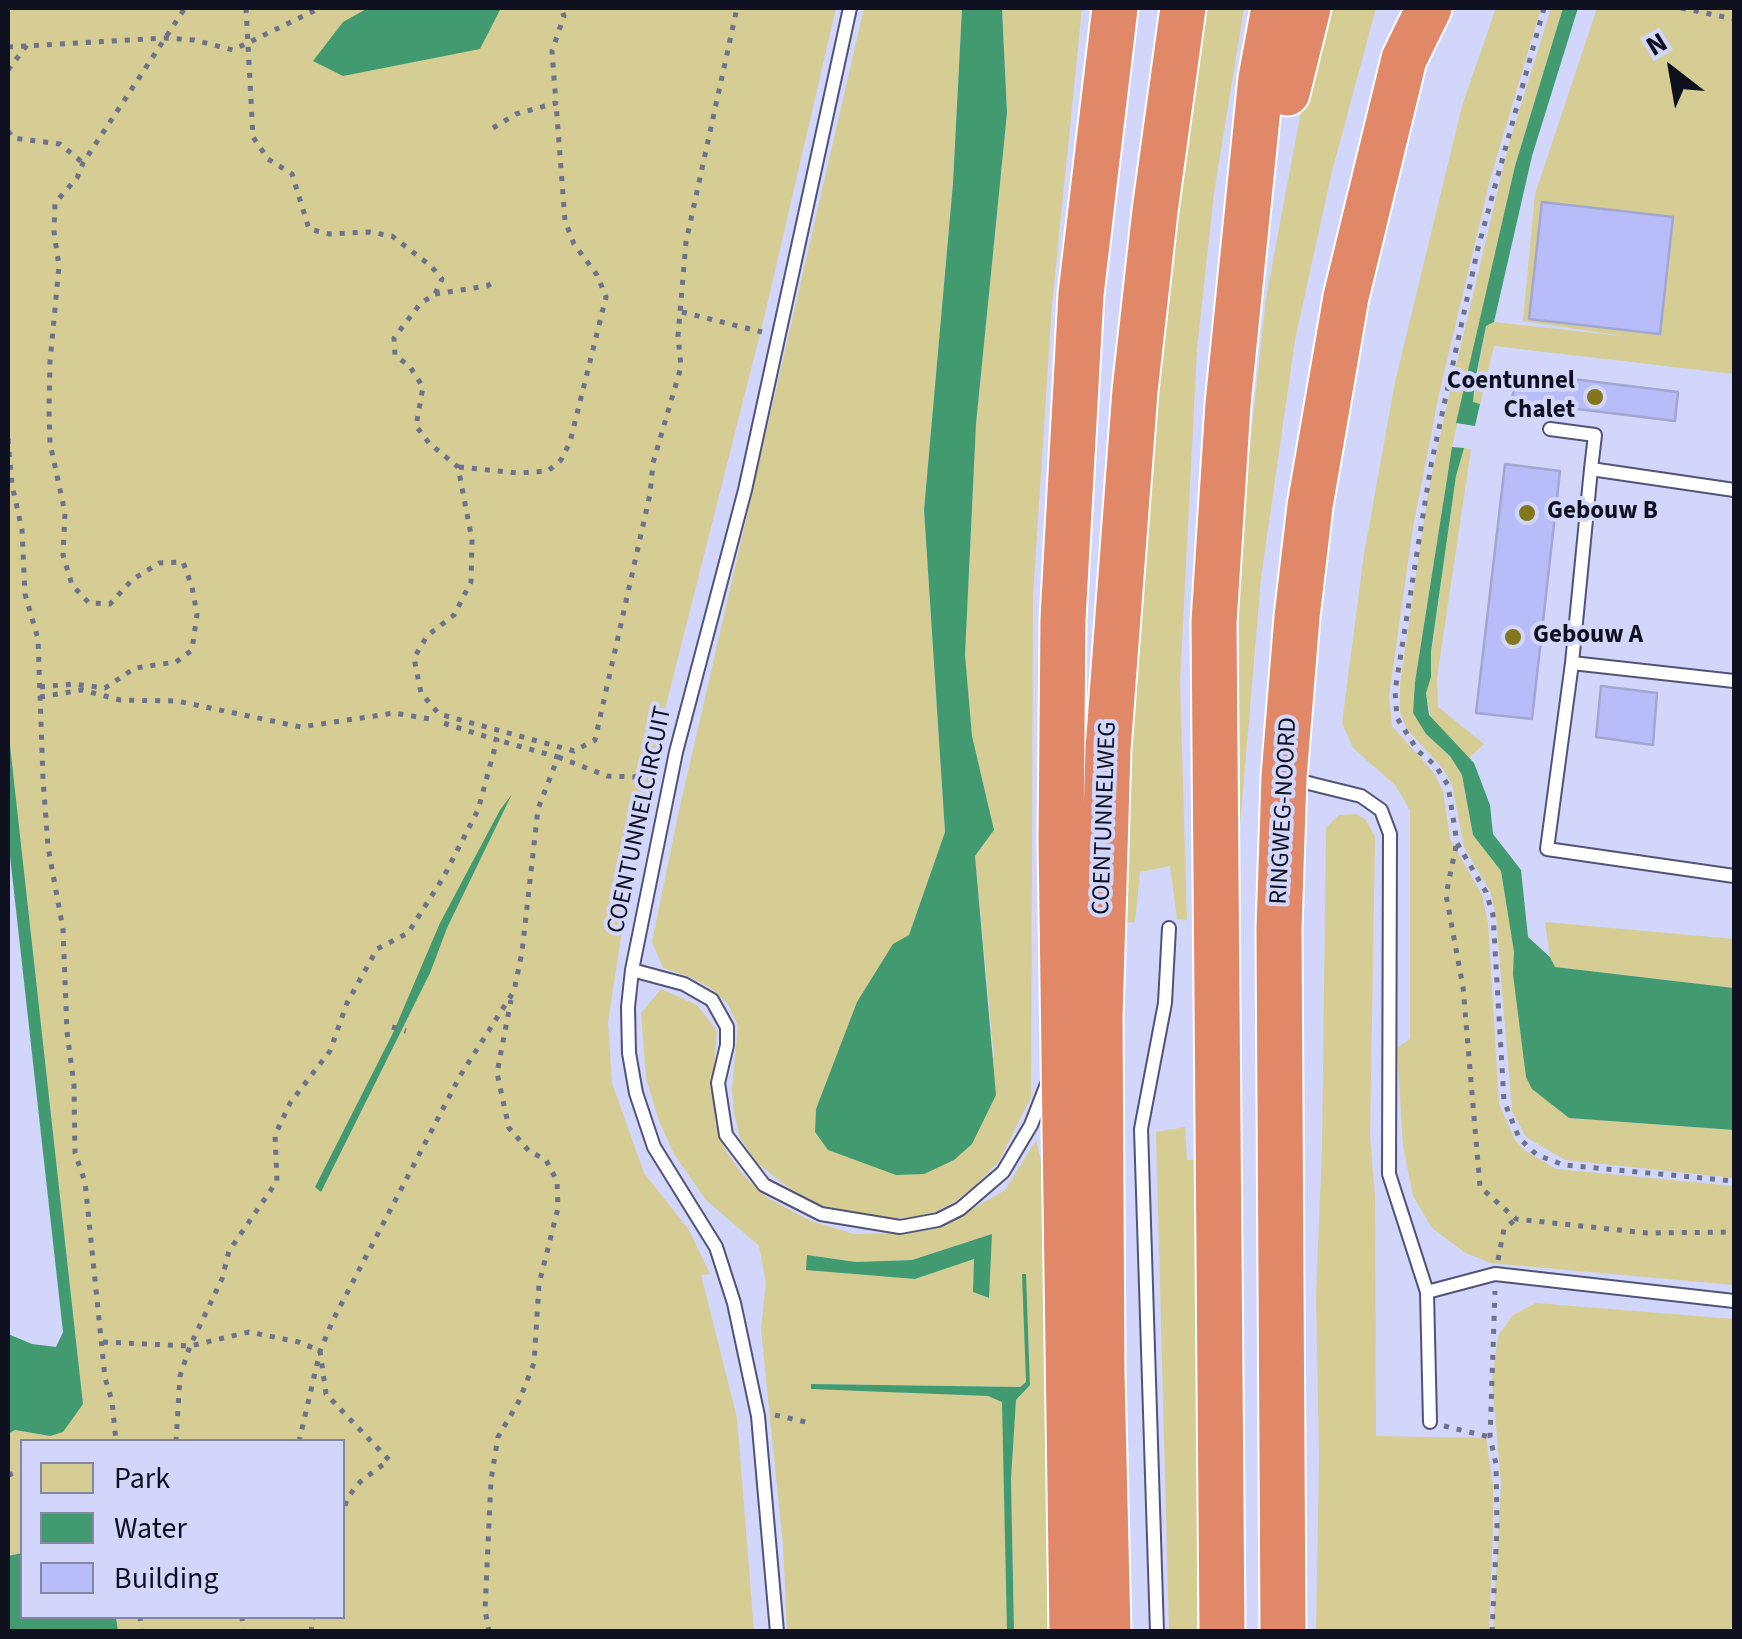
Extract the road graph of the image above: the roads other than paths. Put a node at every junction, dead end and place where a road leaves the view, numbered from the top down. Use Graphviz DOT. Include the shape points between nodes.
graph roads {
  1 [pos="850,8"];
  2 [pos="1101,8"];
  3 [pos="1115,8"];
  4 [pos="1183,8"];
  5 [pos="1274,8"];
  6 [pos="1308,8"];
  7 [pos="1418,8"];
  8 [pos="1429,8"];
  9 [pos="1404,60"];
  10 [pos="1106,67"];
  11 [pos="1228,404"];
  12 [pos="1550,429"];
  13 [pos="1591,470"];
  14 [pos="1734,490"];
  15 [pos="1572,663"];
  16 [pos="1734,681"];
  17 [pos="1284,777"];
  18 [pos="1734,876"];
  19 [pos="1169,928"];
  20 [pos="632,970"];
  21 [pos="1065,1035"];
  22 [pos="1427,1292"];
  23 [pos="1734,1302"];
  24 [pos="1430,1422"];
  25 [pos="777,1632"];
  26 [pos="1072,1632"];
  27 [pos="1108,1632"];
  28 [pos="1157,1632"];
  29 [pos="1222,1632"];
  30 [pos="1283,1632"];
  1 -- 20 [label="lane, COENTUNNELCIRCUIT" via="745,490 676,752"];
  2 -- 10 [label="lane"];
  3 -- 10 [label="highway"];
  4 -- 27 [label="highway, COENTUNNELWEG" via="1135,391 1108,749 1100,1016"];
  5 -- 11 [label="highway" via="1260,78"];
  6 -- 11 [label="highway" via="1274,142"];
  7 -- 9 [label="highway"];
  8 -- 9 [label="highway, RINGWEG-NOORD"];
  9 -- 17 [label="highway, RINGWEG-NOORD" via="1337,343 1310,506"];
  10 -- 21 [label="highway" via="1081,294 1066,544"];
  11 -- 29 [label="highway" via="1214,658"];
  12 -- 13 [label="lane" via="1595,435"];
  13 -- 14 [label="lane"];
  13 -- 15 [label="lane"];
  15 -- 16 [label="lane"];
  15 -- 18 [label="lane" via="1547,849"];
  17 -- 22 [label="lane" via="1360,796 1381,810 1390,834 1389,1174"];
  17 -- 30 [label="highway, RINGWEG-NOORD" via="1278,1077"];
  19 -- 28 [label="lane" via="1165,1003 1142,1129"];
  20 -- 21 [label="lane" via="684,984 712,1000 727,1027 718,1083 726,1135 764,1185 821,1214 862,1223 900,1227 938,1220 973,1200 1003,1172 1031,1125"];
  20 -- 25 [label="lane, COENTUNNELCIRCUIT" via="628,1053 636,1092 654,1147 716,1248 734,1303 757,1411"];
  21 -- 26 [label="highway"];
  22 -- 23 [label="lane" via="1495,1274"];
  22 -- 24 [label="lane"];
}
